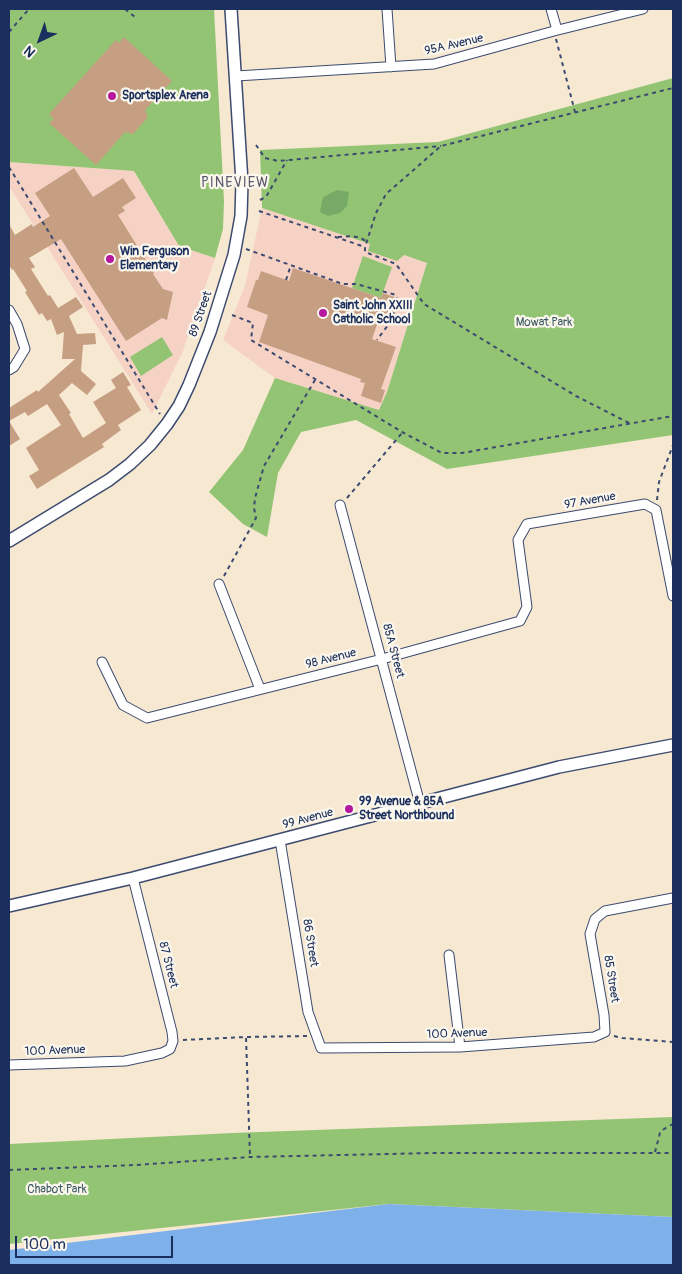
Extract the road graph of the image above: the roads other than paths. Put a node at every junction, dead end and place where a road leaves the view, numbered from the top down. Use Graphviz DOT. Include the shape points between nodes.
graph roads {
  1 [pos="231,9"];
  2 [pos="387,9"];
  3 [pos="551,9"];
  4 [pos="643,9"];
  5 [pos="555,31"];
  6 [pos="391,67"];
  7 [pos="236,76"];
  8 [pos="9,310"];
  9 [pos="9,370"];
  10 [pos="340,506"];
  11 [pos="9,541"];
  12 [pos="219,584"];
  13 [pos="673,595"];
  14 [pos="520,621"];
  15 [pos="382,659"];
  16 [pos="102,662"];
  17 [pos="260,689"];
  18 [pos="673,745"];
  19 [pos="420,804"];
  20 [pos="280,840"];
  21 [pos="133,878"];
  22 [pos="673,898"];
  23 [pos="9,906"];
  24 [pos="450,954"];
  25 [pos="594,1037"];
  26 [pos="460,1047"];
  27 [pos="321,1048"];
  28 [pos="162,1053"];
  29 [pos="9,1065"];
  1 -- 7 [label="street, 89 Street"];
  2 -- 6 [label="street"];
  3 -- 5 [label="street"];
  4 -- 5 [label="street, 95A Avenue"];
  5 -- 6 [label="street, 95A Avenue" via="434,64"];
  6 -- 7 [label="street, 95A Avenue"];
  7 -- 11 [label="street, 89 Street" via="242,196 236,246 200,359 179,406 150,445 114,476"];
  8 -- 9 [label="street" via="25,349"];
  10 -- 15 [label="street, 85A Street"];
  12 -- 17 [label="street"];
  13 -- 14 [label="street, 97 Avenue" via="656,510 645,504 527,524 518,540 527,607"];
  14 -- 15 [label="street, 98 Avenue"];
  15 -- 17 [label="street, 98 Avenue"];
  15 -- 19 [label="street, 85A Street"];
  16 -- 17 [label="street, 98 Avenue" via="123,705 147,718"];
  18 -- 19 [label="street, 99 Avenue" via="559,767"];
  19 -- 20 [label="street, 99 Avenue"];
  20 -- 21 [label="street, 99 Avenue"];
  20 -- 27 [label="street, 86 Street" via="308,1012"];
  21 -- 23 [label="street, 99 Avenue"];
  21 -- 28 [label="street, 87 Street" via="173,1041 170,1049"];
  22 -- 25 [label="street, 85 Street" via="605,911 595,919 590,934 605,1032"];
  24 -- 26 [label="street"];
  25 -- 26 [label="street, 100 Avenue"];
  26 -- 27 [label="street, 100 Avenue"];
  28 -- 29 [label="street, 100 Avenue" via="125,1061"];
}
